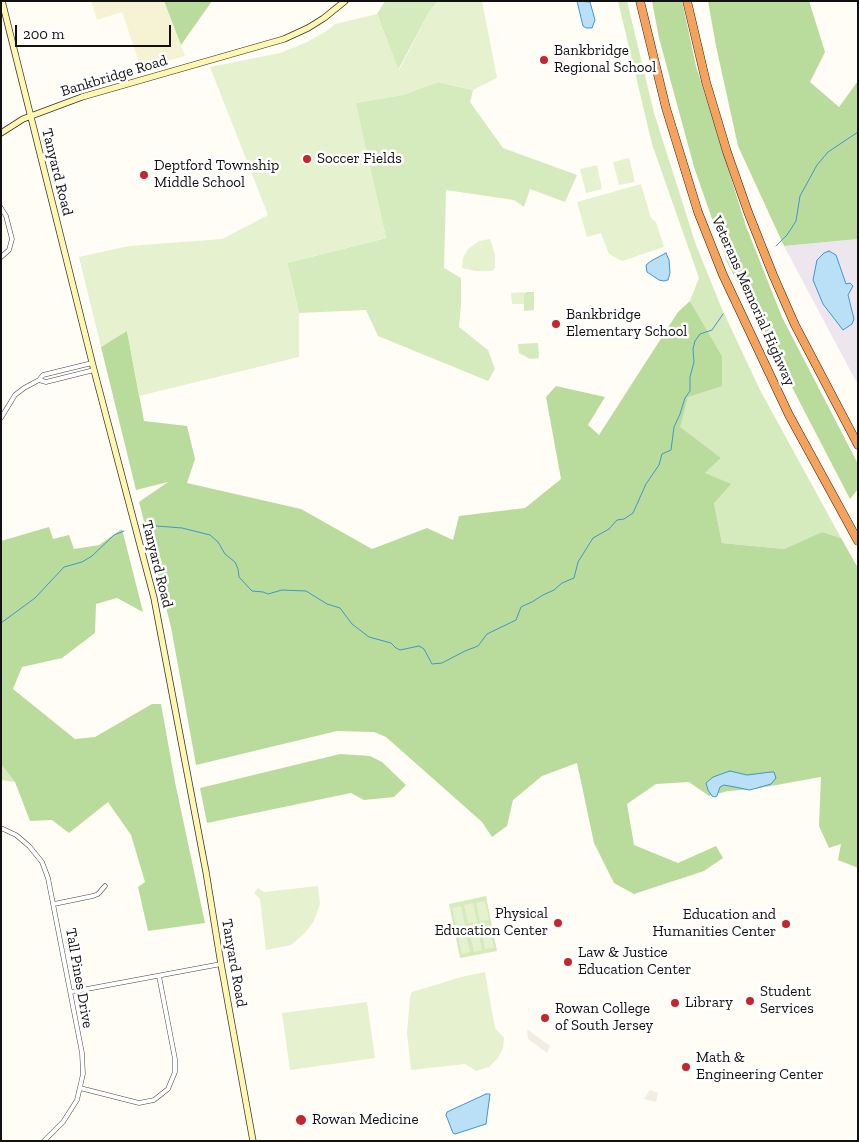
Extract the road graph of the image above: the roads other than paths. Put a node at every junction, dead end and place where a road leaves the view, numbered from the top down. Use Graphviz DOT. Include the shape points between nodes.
graph roads {
  1 [pos="2,1"];
  2 [pos="345,1"];
  3 [pos="640,1"];
  4 [pos="687,1"];
  5 [pos="692,1"];
  6 [pos="691,20"];
  7 [pos="31,116"];
  8 [pos="1,133"];
  9 [pos="1,208"];
  10 [pos="1,257"];
  11 [pos="92,363"];
  12 [pos="94,370"];
  13 [pos="39,380"];
  14 [pos="1,418"];
  15 [pos="858,445"];
  16 [pos="858,541"];
  17 [pos="1,828"];
  18 [pos="105,886"];
  19 [pos="54,904"];
  20 [pos="221,964"];
  21 [pos="159,976"];
  22 [pos="71,992"];
  23 [pos="80,1088"];
  24 [pos="44,1141"];
  25 [pos="253,1141"];
  1 -- 7 [label="street, Tanyard Road"];
  2 -- 7 [label="street, Bankbridge Road" via="308,28 284,39 82,97"];
  3 -- 16 [label="highway, Veterans Memorial Highway" via="666,108 698,212 720,268 789,416"];
  4 -- 6 [label="highway, Veterans Memorial Highway"];
  5 -- 6 [label="highway"];
  6 -- 15 [label="highway, Veterans Memorial Highway" via="727,152 773,275 795,325"];
  7 -- 8 [label="street, Bankbridge Road"];
  7 -- 11 [label="street, Tanyard Road"];
  9 -- 10 [label="street" via="12,239 9,250"];
  11 -- 12 [label="street, Tanyard Road"];
  11 -- 13 [label="street" via="43,375"];
  12 -- 13 [label="street" via="46,382"];
  12 -- 20 [label="street, Tanyard Road" via="156,607"];
  13 -- 14 [label="street" via="15,395"];
  17 -- 19 [label="street, Tall Pines Drive" via="20,838 38,856 48,878"];
  18 -- 19 [label="street" via="93,896"];
  19 -- 22 [label="street, Tall Pines Drive"];
  20 -- 21 [label="street"];
  20 -- 25 [label="street, Tanyard Road"];
  21 -- 22 [label="street"];
  21 -- 23 [label="street" via="175,1063 168,1089 154,1100 138,1103"];
  22 -- 23 [label="street, Tall Pines Drive" via="83,1060"];
  23 -- 24 [label="street, Tall Pines Drive" via="68,1115"];
}
